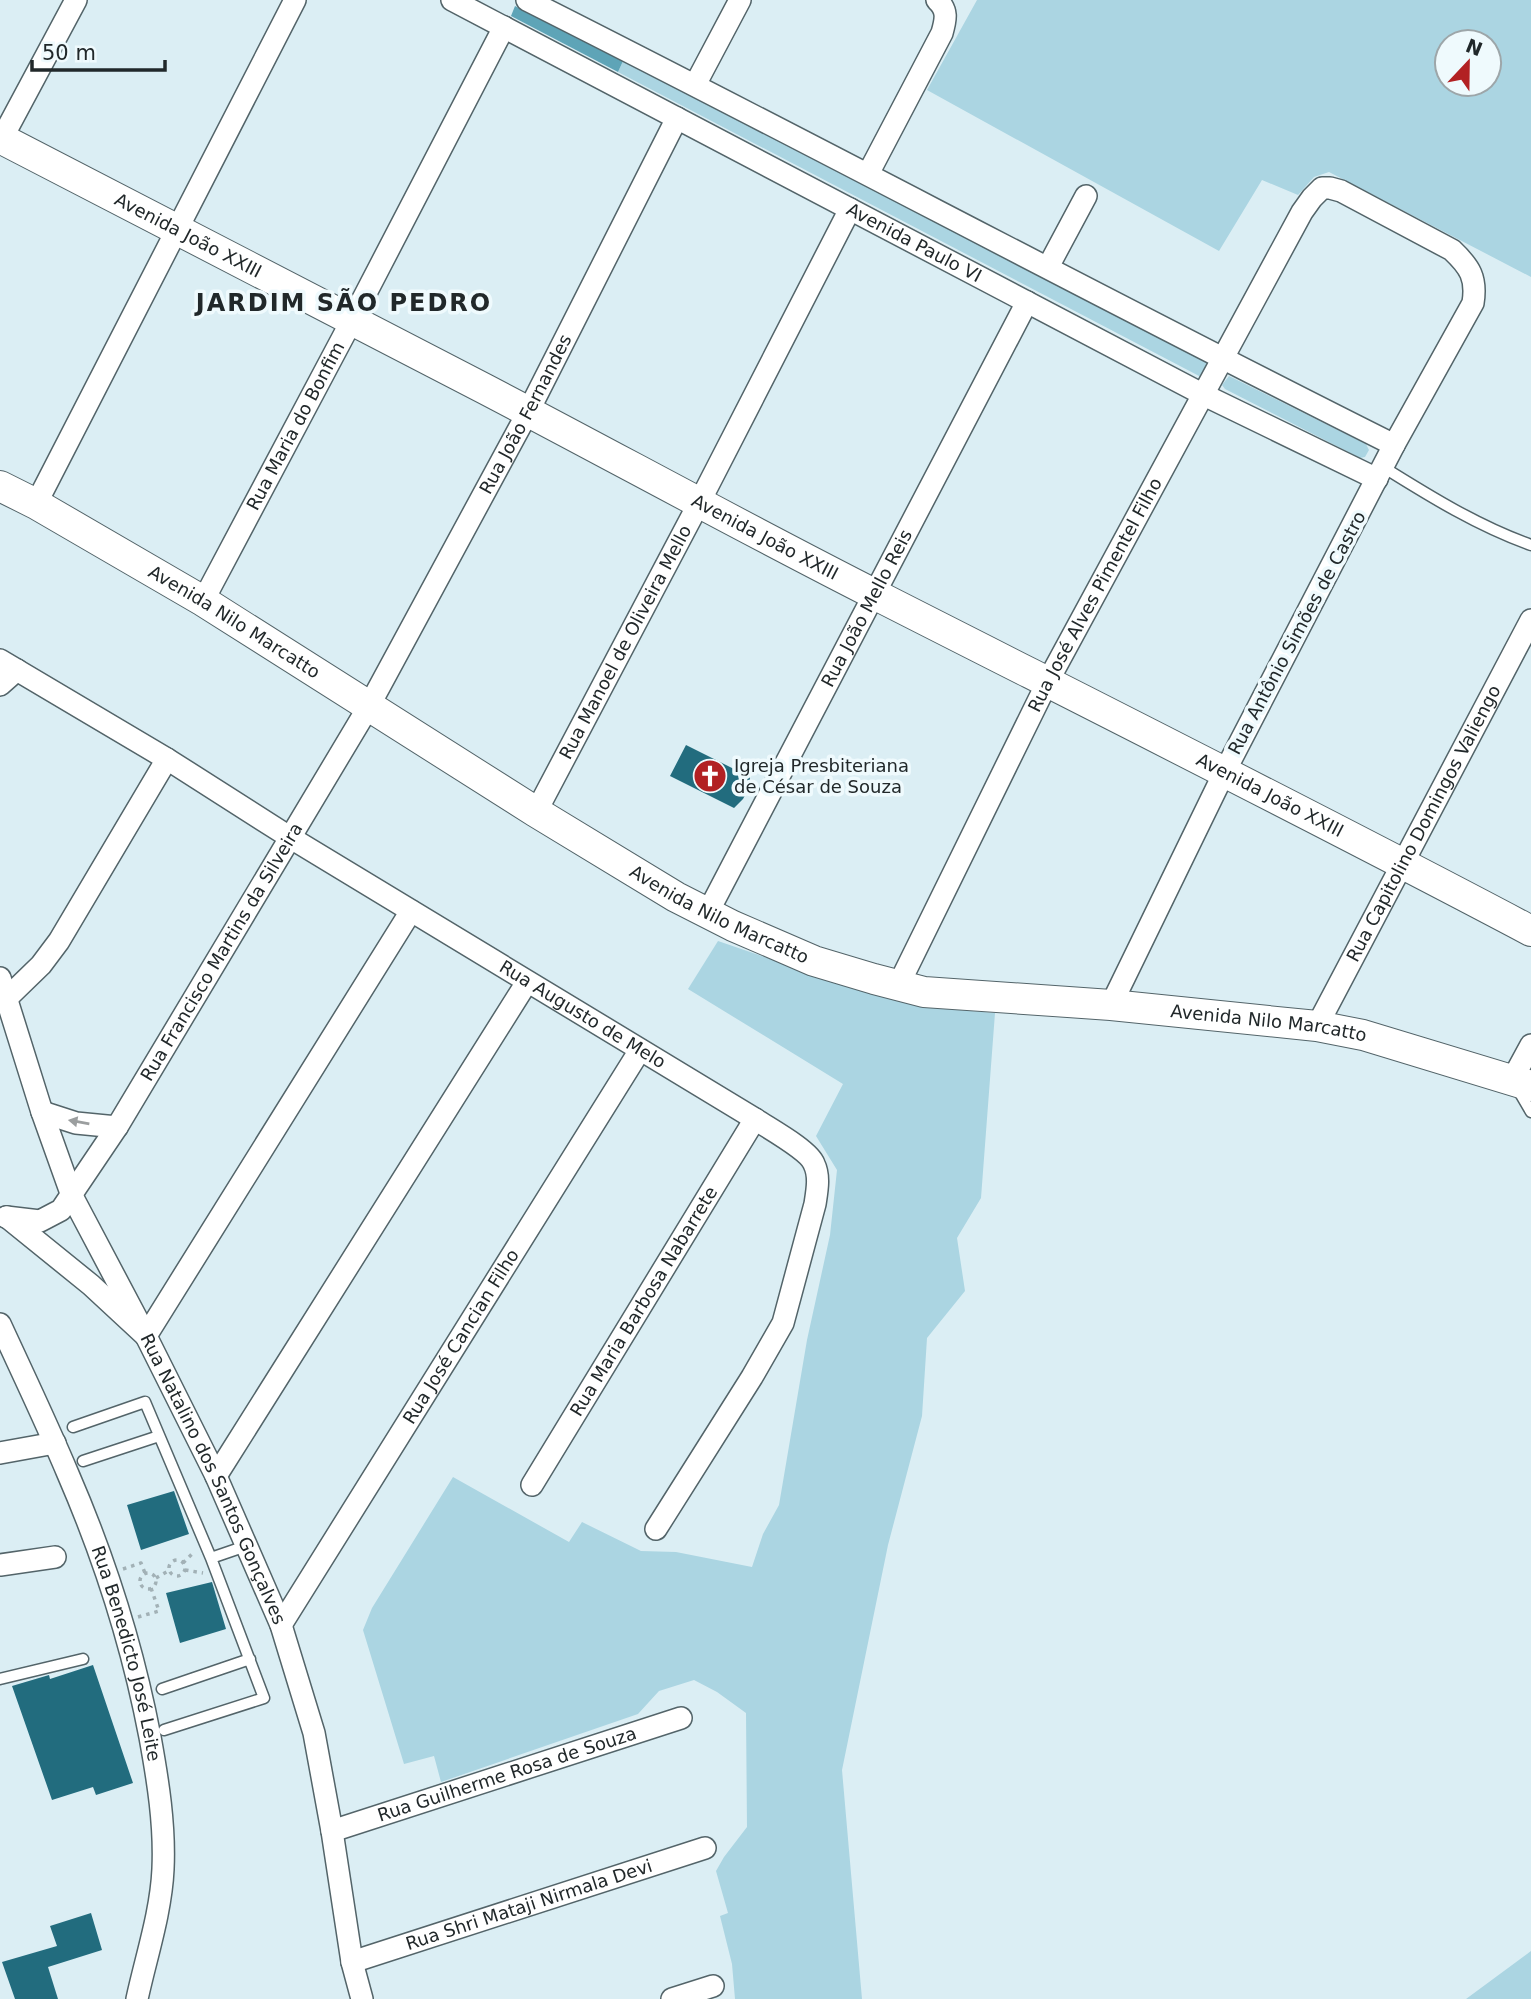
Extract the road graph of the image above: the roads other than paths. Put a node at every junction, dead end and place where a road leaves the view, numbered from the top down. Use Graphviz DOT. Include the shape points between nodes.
graph roads {
  1 [pos="76,0"];
  2 [pos="295,0"];
  3 [pos="452,0"];
  4 [pos="527,0"];
  5 [pos="740,0"];
  6 [pos="937,0"];
  7 [pos="504,27"];
  8 [pos="695,85"];
  9 [pos="677,118"];
  10 [pos="1,139"];
  11 [pos="868,174"];
  12 [pos="1086,196"];
  13 [pos="850,209"];
  14 [pos="176,230"];
  15 [pos="1048,267"];
  16 [pos="1027,302"];
  17 [pos="1474,303"];
  18 [pos="352,320"];
  19 [pos="1222,359"];
  20 [pos="1203,395"];
  21 [pos="528,412"];
  22 [pos="1394,445"];
  23 [pos="1380,473"];
  24 [pos="0,486"];
  25 [pos="699,503"];
  26 [pos="36,504"];
  27 [pos="1531,545"];
  28 [pos="874,594"];
  29 [pos="202,601"];
  30 [pos="1531,620"];
  31 [pos="9,665"];
  32 [pos="1048,681"];
  33 [pos="0,685"];
  34 [pos="369,706"];
  35 [pos="167,759"];
  36 [pos="1224,773"];
  37 [pos="536,812"];
  38 [pos="291,838"];
  39 [pos="1402,863"];
  40 [pos="411,911"];
  41 [pos="706,914"];
  42 [pos="1531,931"];
  43 [pos="527,982"];
  44 [pos="898,986"];
  45 [pos="3,988"];
  46 [pos="1111,1005"];
  47 [pos="1317,1026"];
  48 [pos="1531,1045"];
  49 [pos="640,1050"];
  50 [pos="1522,1083"];
  51 [pos="42,1112"];
  52 [pos="1531,1112"];
  53 [pos="755,1119"];
  54 [pos="117,1127"];
  55 [pos="72,1196"];
  56 [pos="3,1214"];
  57 [pos="40,1222"];
  58 [pos="42,1245"];
  59 [pos="0,1324"];
  60 [pos="146,1336"];
  61 [pos="73,1427"];
  62 [pos="159,1436"];
  63 [pos="55,1443"];
  64 [pos="0,1454"];
  65 [pos="83,1461"];
  66 [pos="216,1476"];
  67 [pos="532,1485"];
  68 [pos="656,1530"];
  69 [pos="246,1546"];
  70 [pos="55,1557"];
  71 [pos="211,1559"];
  72 [pos="0,1565"];
  73 [pos="281,1625"];
  74 [pos="83,1659"];
  75 [pos="250,1659"];
  76 [pos="0,1679"];
  77 [pos="162,1689"];
  78 [pos="681,1718"];
  79 [pos="164,1730"];
  80 [pos="332,1831"];
  81 [pos="705,1848"];
  82 [pos="352,1962"];
  83 [pos="713,1986"];
  84 [pos="137,1999"];
  85 [pos="362,1999"];
  86 [pos="672,1999"];
  1 -- 10 [label="street"];
  2 -- 14 [label="street"];
  3 -- 7 [label="street, Avenida Paulo VI"];
  4 -- 8 [label="street"];
  5 -- 8 [label="street"];
  6 -- 11 [label="street" via="946,10 942,33"];
  7 -- 9 [label="street, Avenida Paulo VI"];
  7 -- 18 [label="street, Rua Maria do Bonfim"];
  8 -- 11 [label="street"];
  9 -- 13 [label="street, Avenida Paulo VI"];
  9 -- 21 [label="street, Rua João Fernandes"];
  10 -- 14 [label="street, Avenida João XXIII"];
  11 -- 15 [label="street"];
  12 -- 15 [label="street"];
  13 -- 16 [label="street, Avenida Paulo VI"];
  13 -- 25 [label="street, Rua Manoel de Oliveira Mello"];
  14 -- 18 [label="street, Avenida João XXIII"];
  14 -- 26 [label="street"];
  15 -- 19 [label="street"];
  16 -- 20 [label="street, Avenida Paulo VI"];
  16 -- 28 [label="street, Rua João Mello Reis"];
  17 -- 19 [label="street, Rua José Alves Pimentel Filho" via="1472,275 1452,250 1341,191 1322,188 1302,212"];
  17 -- 22 [label="street, Rua Antônio Simões de Castro"];
  18 -- 21 [label="street, Avenida João XXIII"];
  18 -- 29 [label="street, Rua Maria do Bonfim"];
  19 -- 20 [label="street, Rua José Alves Pimentel Filho"];
  19 -- 22 [label="street"];
  20 -- 23 [label="street, Avenida Paulo VI"];
  20 -- 32 [label="street, Rua José Alves Pimentel Filho"];
  21 -- 25 [label="street, Avenida João XXIII"];
  21 -- 34 [label="street, Rua João Fernandes"];
  22 -- 23 [label="street, Rua Antônio Simões de Castro"];
  23 -- 27 [label="lane"];
  23 -- 36 [label="street, Rua Antônio Simões de Castro"];
  24 -- 26 [label="street, Avenida Nilo Marcatto"];
  25 -- 28 [label="street, Avenida João XXIII"];
  25 -- 37 [label="street, Rua Manoel de Oliveira Mello"];
  26 -- 29 [label="street, Avenida Nilo Marcatto"];
  28 -- 32 [label="street, Avenida João XXIII"];
  28 -- 41 [label="street, Rua João Mello Reis"];
  29 -- 34 [label="street, Avenida Nilo Marcatto"];
  30 -- 39 [label="street, Rua Capitolino Domingos Valiengo"];
  31 -- 33 [label="street"];
  31 -- 35 [label="street, Rua Augusto de Melo"];
  32 -- 36 [label="street, Avenida João XXIII"];
  32 -- 44 [label="street, Rua José Alves Pimentel Filho"];
  34 -- 37 [label="street, Avenida Nilo Marcatto"];
  34 -- 38 [label="street, Rua Francisco Martins da Silveira"];
  35 -- 38 [label="street, Rua Augusto de Melo"];
  35 -- 45 [label="street" via="59,941 41,965"];
  36 -- 39 [label="street, Avenida João XXIII"];
  36 -- 46 [label="street, Rua Antônio Simões de Castro"];
  37 -- 41 [label="street, Avenida Nilo Marcatto"];
  38 -- 40 [label="street, Rua Augusto de Melo"];
  38 -- 54 [label="street, Rua Francisco Martins da Silveira"];
  39 -- 42 [label="street, Avenida João XXIII"];
  39 -- 47 [label="street, Rua Capitolino Domingos Valiengo"];
  40 -- 43 [label="street, Rua Augusto de Melo"];
  40 -- 60 [label="street"];
  41 -- 44 [label="street, Avenida Nilo Marcatto" via="814,961"];
  43 -- 49 [label="street, Rua Augusto de Melo"];
  43 -- 66 [label="street"];
  44 -- 46 [label="street, Avenida Nilo Marcatto" via="924,992"];
  45 -- 51 [label="street, Rua Natalino dos Santos Gonçalves"];
  46 -- 47 [label="street, Avenida Nilo Marcatto"];
  47 -- 50 [label="street, Avenida Nilo Marcatto" via="1363,1035"];
  48 -- 50 [label="street"];
  49 -- 53 [label="street, Rua Augusto de Melo"];
  49 -- 73 [label="street, Rua José Cancian Filho"];
  50 -- 52 [label="lane"];
  54 -- 51 [label="street, one-way" via="76,1123"];
  51 -- 55 [label="street, Rua Natalino dos Santos Gonçalves"];
  53 -- 67 [label="street, Rua Maria Barbosa Nabarrete"];
  53 -- 68 [label="street, Rua Augusto de Melo" via="814,1163 815,1203 782,1323"];
  54 -- 55 [label="street, Rua Francisco Martins da Silveira"];
  55 -- 57 [label="street, Rua Francisco Martins da Silveira" via="61,1210"];
  55 -- 60 [label="street, Rua Natalino dos Santos Gonçalves"];
  56 -- 57 [label="street"];
  56 -- 58 [label="street"];
  57 -- 58 [label="street"];
  58 -- 60 [label="street"];
  59 -- 63 [label="street, Rua Benedicto José Leite"];
  60 -- 66 [label="street, Rua Natalino dos Santos Gonçalves"];
  61 -- 62 [label="lane" via="145,1402"];
  62 -- 65 [label="lane"];
  62 -- 71 [label="lane"];
  63 -- 64 [label="street"];
  63 -- 84 [label="street, Rua Benedicto José Leite" via="126,1639 158,1781 163,1870"];
  66 -- 69 [label="street, Rua Natalino dos Santos Gonçalves"];
  69 -- 71 [label="lane"];
  69 -- 73 [label="street, Rua Natalino dos Santos Gonçalves"];
  70 -- 72 [label="street"];
  71 -- 75 [label="lane"];
  73 -- 80 [label="street, Rua Natalino dos Santos Gonçalves" via="314,1733"];
  74 -- 76 [label="lane"];
  75 -- 77 [label="lane"];
  75 -- 79 [label="lane" via="264,1698"];
  78 -- 80 [label="street, Rua Guilherme Rosa de Souza"];
  80 -- 82 [label="street, Rua Natalino dos Santos Gonçalves"];
  81 -- 82 [label="street, Rua Shri Mataji Nirmala Devi"];
  82 -- 85 [label="street, Rua Natalino dos Santos Gonçalves"];
  83 -- 86 [label="street"];
}
